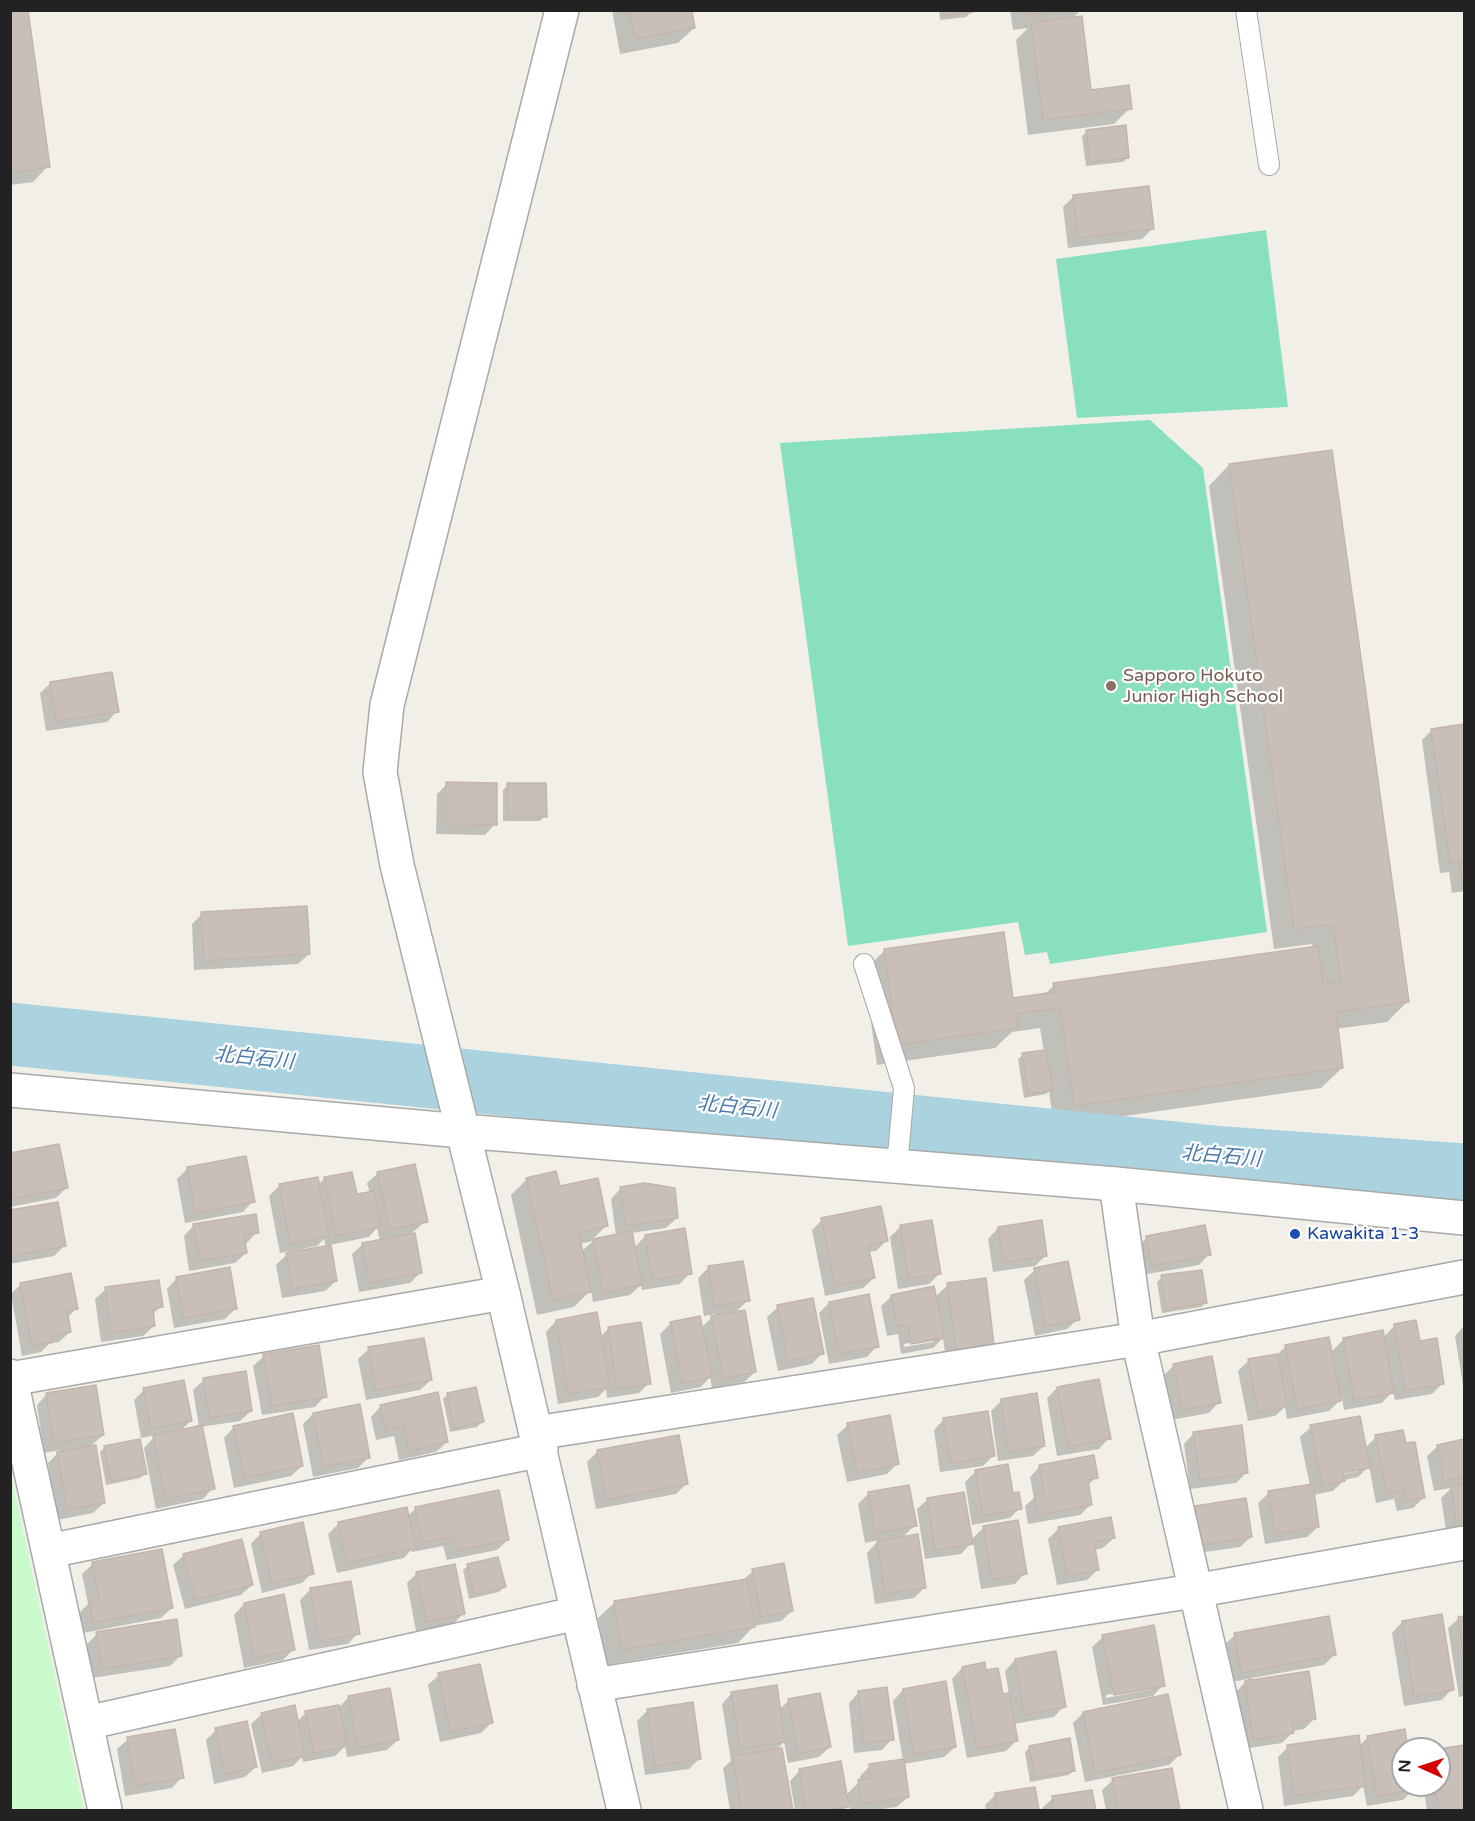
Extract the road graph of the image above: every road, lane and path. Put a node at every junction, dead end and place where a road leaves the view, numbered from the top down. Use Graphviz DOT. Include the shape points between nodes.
graph roads {
  1 [pos="562,10"];
  2 [pos="1246,10"];
  3 [pos="1269,165"];
  4 [pos="864,964"];
  5 [pos="10,1090"];
  6 [pos="462,1131"];
  7 [pos="898,1153"];
  8 [pos="1116,1184"];
  9 [pos="1464,1218"];
  10 [pos="1464,1277"];
  11 [pos="503,1293"];
  12 [pos="1138,1339"];
  13 [pos="11,1378"];
  14 [pos="538,1442"];
  15 [pos="1464,1543"];
  16 [pos="49,1551"];
  17 [pos="1194,1591"];
  18 [pos="578,1613"];
  19 [pos="594,1685"];
  20 [pos="86,1723"];
  21 [pos="105,1810"];
  22 [pos="624,1810"];
  23 [pos="1246,1810"];
  1 -- 6 [label="street" via="387,705 380,772 397,865"];
  2 -- 3 [label="lane"];
  4 -- 7 [label="lane" via="904,1088"];
  5 -- 6 [label="street"];
  6 -- 7 [label="street"];
  6 -- 11 [label="street"];
  7 -- 8 [label="street"];
  8 -- 9 [label="street"];
  8 -- 12 [label="street"];
  10 -- 12 [label="street"];
  11 -- 13 [label="street"];
  11 -- 14 [label="street"];
  12 -- 14 [label="street"];
  12 -- 17 [label="street"];
  13 -- 16 [label="street"];
  14 -- 16 [label="street"];
  14 -- 18 [label="street"];
  15 -- 17 [label="street"];
  16 -- 20 [label="street"];
  17 -- 19 [label="street"];
  17 -- 23 [label="street"];
  18 -- 19 [label="street"];
  18 -- 20 [label="street"];
  19 -- 22 [label="street"];
  20 -- 21 [label="street"];
}
